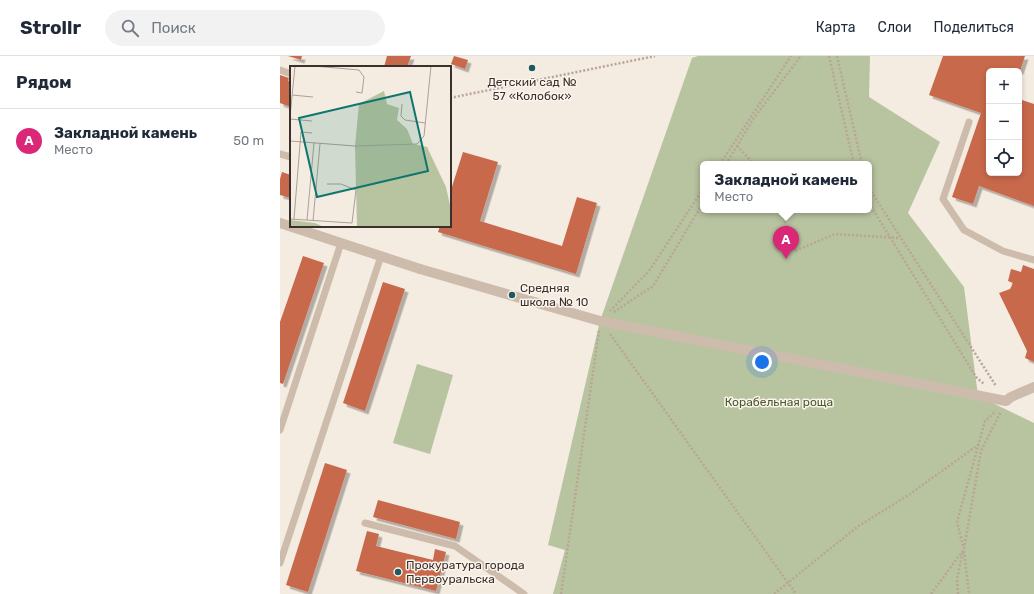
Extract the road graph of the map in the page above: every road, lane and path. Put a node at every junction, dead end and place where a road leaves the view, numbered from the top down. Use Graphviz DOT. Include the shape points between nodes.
graph roads {
  1 [pos="655,56"];
  2 [pos="791,56"];
  3 [pos="802,56"];
  4 [pos="829,56"];
  5 [pos="837,56"];
  6 [pos="280,70"];
  7 [pos="290,74"];
  8 [pos="451,98"];
  9 [pos="969,122"];
  10 [pos="737,146"];
  11 [pos="280,154"];
  12 [pos="290,157"];
  13 [pos="722,161"];
  14 [pos="728,161"];
  15 [pos="751,161"];
  16 [pos="853,161"];
  17 [pos="861,161"];
  18 [pos="872,193"];
  19 [pos="700,194"];
  20 [pos="700,208"];
  21 [pos="781,213"];
  22 [pos="280,223"];
  23 [pos="290,226"];
  24 [pos="292,227"];
  25 [pos="901,238"];
  26 [pos="341,243"];
  27 [pos="381,256"];
  28 [pos="1034,260"];
  29 [pos="600,321"];
  30 [pos="1034,387"];
  31 [pos="1006,401"];
  32 [pos="280,430"];
  33 [pos="978,445"];
  34 [pos="365,523"];
  35 [pos="964,549"];
  36 [pos="280,563"];
  37 [pos="788,583"];
  38 [pos="524,594"];
  39 [pos="561,594"];
  40 [pos="774,594"];
  41 [pos="796,594"];
  42 [pos="931,594"];
  43 [pos="969,594"];
  1 -- 8 [label="path"];
  2 -- 13 [label="path"];
  3 -- 10 [label="path" via="754,118"];
  4 -- 16 [label="path"];
  5 -- 17 [label="path"];
  6 -- 7 [label="lane"];
  9 -- 28 [label="lane" via="943,199 964,230 1002,251"];
  10 -- 14 [label="path"];
  10 -- 15 [label="path"];
  11 -- 12 [label="lane"];
  18 -- 25 [label="path"];
  19 -- 29 [label="path" via="649,271"];
  20 -- 29 [label="path" via="653,286"];
  21 -- 25 [label="path" via="795,251 835,234"];
  22 -- 23 [label="street"];
  24 -- 26 [label="street"];
  25 -- 31 [label="path"];
  26 -- 27 [label="street"];
  26 -- 32 [label="lane"];
  27 -- 29 [label="street"];
  27 -- 36 [label="lane"];
  29 -- 31 [label="street"];
  29 -- 37 [label="path"];
  29 -- 39 [label="path"];
  30 -- 31 [label="street"];
  31 -- 35 [label="path" via="981,451"];
  33 -- 37 [label="path" via="910,494 857,527"];
  34 -- 38 [label="lane" via="455,546"];
  35 -- 42 [label="path"];
  35 -- 43 [label="path"];
  37 -- 40 [label="path"];
  37 -- 41 [label="path"];
}
